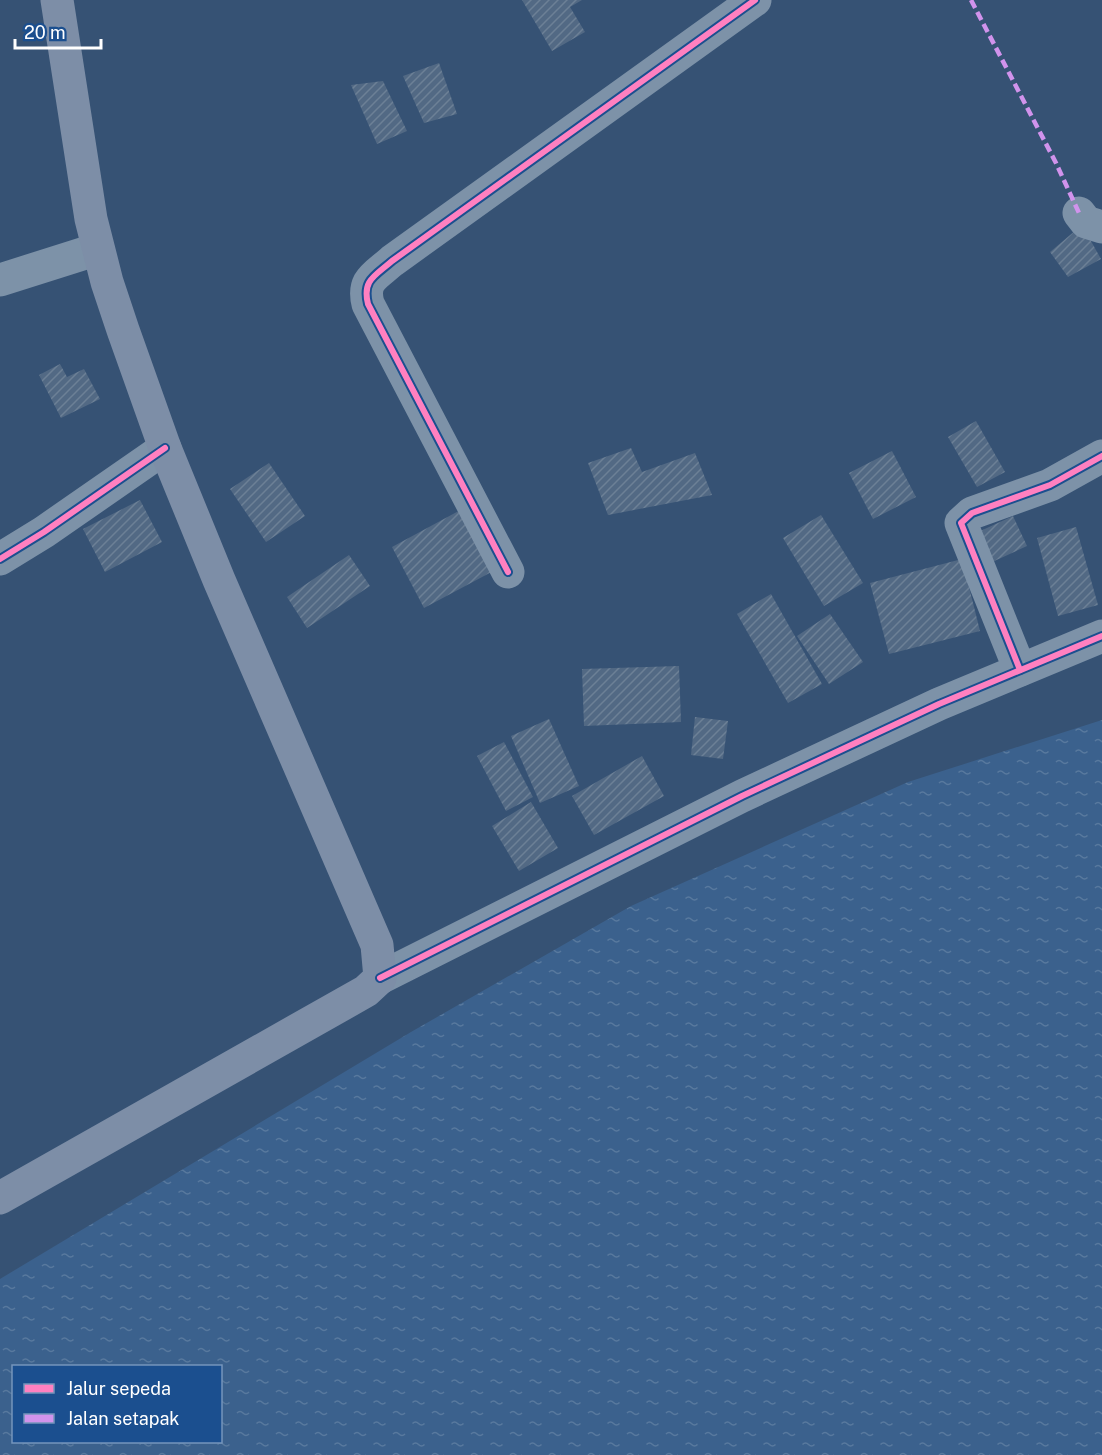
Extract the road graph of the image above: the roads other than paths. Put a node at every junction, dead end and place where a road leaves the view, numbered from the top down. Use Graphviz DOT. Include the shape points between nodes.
graph roads {
  1 [pos="57,0"];
  2 [pos="756,0"];
  3 [pos="98,249"];
  4 [pos="0,279"];
  5 [pos="165,448"];
  6 [pos="1102,456"];
  7 [pos="0,559"];
  8 [pos="508,572"];
  9 [pos="1102,636"];
  10 [pos="1020,670"];
  11 [pos="380,978"];
  12 [pos="0,1198"];
  1 -- 3 [label="main road"];
  2 -- 8 [label="street" via="392,261 366,284 368,304"];
  3 -- 4 [label="street"];
  3 -- 5 [label="main road"];
  5 -- 7 [label="street"];
  5 -- 11 [label="main road" via="377,945"];
  6 -- 10 [label="street" via="1050,485 972,513 961,523"];
  9 -- 10 [label="street"];
  10 -- 11 [label="street" via="742,796"];
  11 -- 12 [label="main road" via="366,991"];
}
